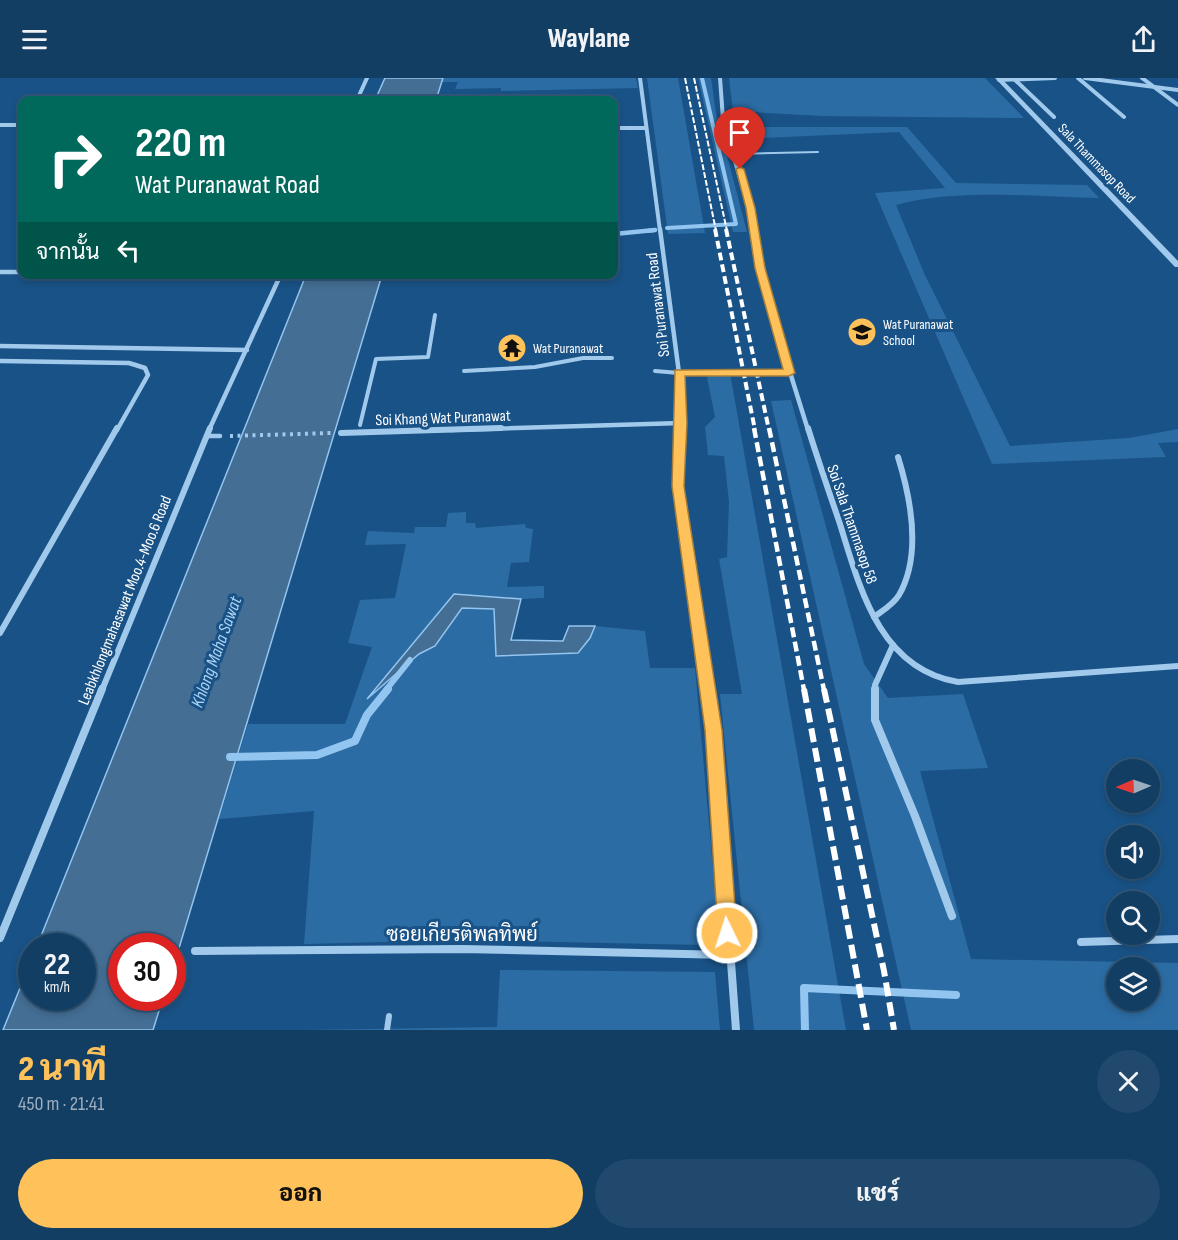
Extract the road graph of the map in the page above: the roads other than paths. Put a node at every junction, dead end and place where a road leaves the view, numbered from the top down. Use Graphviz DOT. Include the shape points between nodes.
graph roads {
  1 [pos="367,78"];
  2 [pos="640,78"];
  3 [pos="720,78"];
  4 [pos="1055,78"];
  5 [pos="1078,78"];
  6 [pos="1085,78"];
  7 [pos="1142,78"];
  8 [pos="998,79"];
  9 [pos="1013,79"];
  10 [pos="1153,86"];
  11 [pos="1178,90"];
  12 [pos="359,96"];
  13 [pos="1178,105"];
  14 [pos="1054,117"];
  15 [pos="1124,117"];
  16 [pos="0,125"];
  17 [pos="18,125"];
  18 [pos="618,128"];
  19 [pos="646,128"];
  20 [pos="818,152"];
  21 [pos="735,154"];
  22 [pos="1178,265"];
  23 [pos="0,272"];
  24 [pos="18,272"];
  25 [pos="280,279"];
  26 [pos="435,315"];
  27 [pos="0,346"];
  28 [pos="247,350"];
  29 [pos="612,358"];
  30 [pos="0,361"];
  31 [pos="464,371"];
  32 [pos="655,371"];
  33 [pos="679,373"];
  34 [pos="789,373"];
  35 [pos="681,423"];
  36 [pos="360,425"];
  37 [pos="341,433"];
  38 [pos="206,436"];
  39 [pos="220,436"];
  40 [pos="898,457"];
  41 [pos="874,617"];
  42 [pos="0,633"];
  43 [pos="893,645"];
  44 [pos="1178,666"];
  45 [pos="952,916"];
  46 [pos="0,938"];
  47 [pos="1178,939"];
  48 [pos="1081,942"];
  49 [pos="195,951"];
  50 [pos="729,955"];
  51 [pos="389,1016"];
  52 [pos="387,1030"];
  53 [pos="735,1030"];
  1 -- 12 [label="street"];
  2 -- 19 [label="street, Soi Puranawat Road"];
  3 -- 21 [label="street, Soi Sala Thammasop 58" via="723,118"];
  4 -- 9 [label="street"];
  5 -- 15 [label="street"];
  6 -- 10 [label="street"];
  7 -- 10 [label="street"];
  8 -- 9 [label="street"];
  8 -- 22 [label="street, Sala Thammasop Road"];
  9 -- 14 [label="street"];
  10 -- 11 [label="street"];
  10 -- 13 [label="street"];
  16 -- 17 [label="street"];
  18 -- 19 [label="street"];
  19 -- 33 [label="street, Soi Puranawat Road"];
  20 -- 21 [label="lane"];
  21 -- 34 [label="street, Soi Sala Thammasop 58" via="750,208 760,268"];
  23 -- 24 [label="street"];
  25 -- 28 [label="street, Leabkhlongmahasawat Moo.4-Moo.6 Road"];
  26 -- 36 [label="lane" via="428,357 376,359"];
  27 -- 28 [label="street"];
  28 -- 38 [label="street, Leabkhlongmahasawat Moo.4-Moo.6 Road"];
  29 -- 31 [label="lane"];
  30 -- 42 [label="street" via="129,363 145,368 148,375"];
  32 -- 33 [label="lane"];
  33 -- 34 [label="street"];
  33 -- 35 [label="street, Soi Puranawat Road"];
  34 -- 41 [label="street, Soi Sala Thammasop 58" via="855,580"];
  35 -- 37 [label="street, Soi Khang Wat Puranawat"];
  35 -- 50 [label="street, Soi Puranawat Road" via="678,486 714,730"];
  38 -- 39 [label="lane"];
  38 -- 46 [label="street, Leabkhlongmahasawat Moo.4-Moo.6 Road"];
  40 -- 41 [label="street" via="911,511 906,573 898,598"];
  41 -- 43 [label="street, Soi Sala Thammasop 58"];
  43 -- 44 [label="street, Soi Sala Thammasop 58" via="921,673 958,682"];
  43 -- 45 [label="street" via="875,685 875,720"];
  47 -- 48 [label="street"];
  49 -- 50 [label="street, ซอยเกียรติพลทิพย์" via="462,949"];
  50 -- 53 [label="street, Soi Puranawat Road"];
  51 -- 52 [label="lane"];
}
